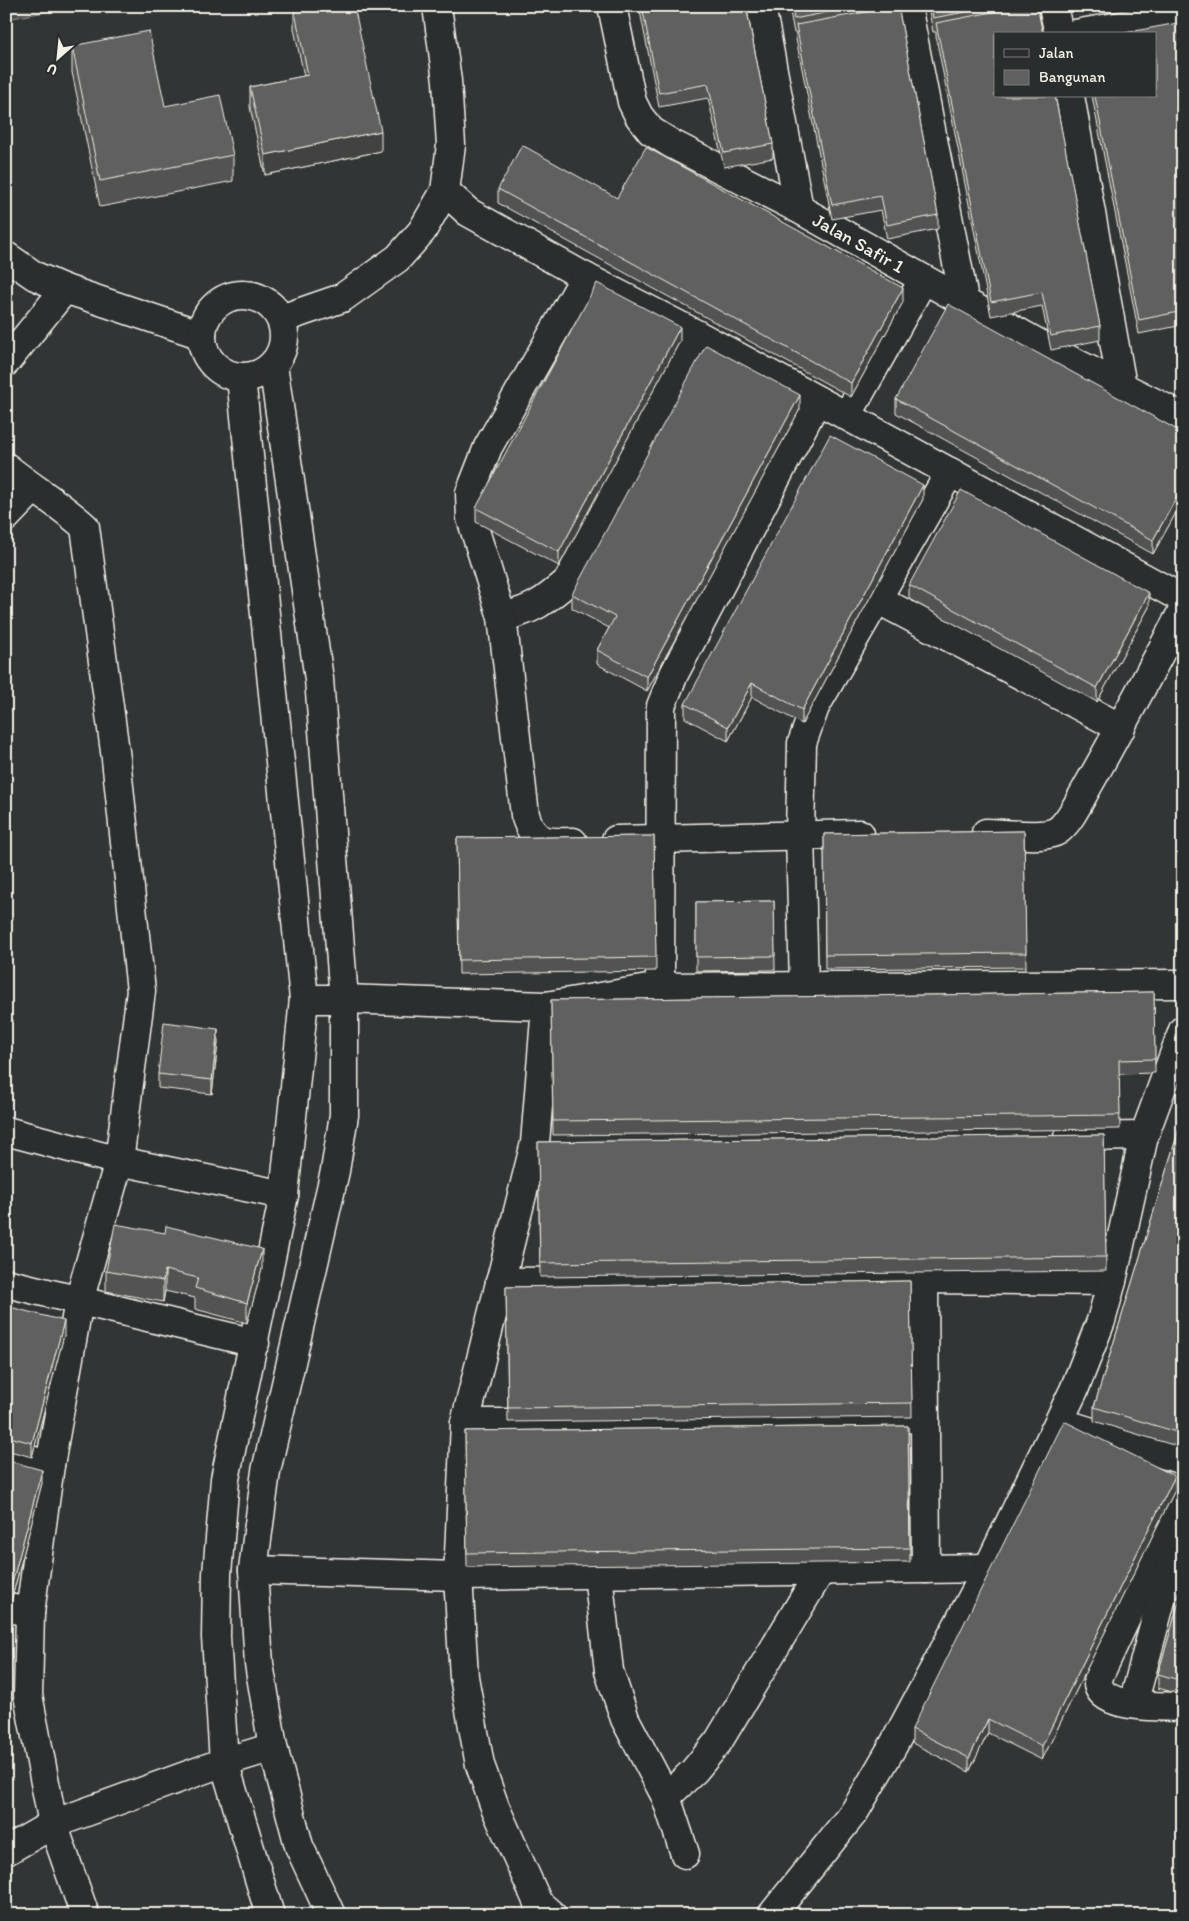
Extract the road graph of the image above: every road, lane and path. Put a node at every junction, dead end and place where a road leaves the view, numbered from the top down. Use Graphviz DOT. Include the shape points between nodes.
graph roads {
  1 [pos="437,6"];
  2 [pos="612,6"];
  3 [pos="761,6"];
  4 [pos="907,6"];
  5 [pos="1054,6"];
  6 [pos="1183,15"];
  7 [pos="1059,32"];
  8 [pos="1086,32"];
  9 [pos="1070,98"];
  10 [pos="445,191"];
  11 [pos="800,209"];
  12 [pos="6,256"];
  13 [pos="585,278"];
  14 [pos="923,280"];
  15 [pos="65,289"];
  16 [pos="965,304"];
  17 [pos="281,319"];
  18 [pos="696,334"];
  19 [pos="202,335"];
  20 [pos="6,362"];
  21 [pos="272,364"];
  22 [pos="241,377"];
  23 [pos="1122,386"];
  24 [pos="818,400"];
  25 [pos="847,416"];
  26 [pos="1182,416"];
  27 [pos="6,467"];
  28 [pos="950,472"];
  29 [pos="33,488"];
  30 [pos="6,517"];
  31 [pos="877,599"];
  32 [pos="1183,599"];
  33 [pos="1183,610"];
  34 [pos="502,617"];
  35 [pos="1121,728"];
  36 [pos="956,833"];
  37 [pos="888,834"];
  38 [pos="800,835"];
  39 [pos="661,838"];
  40 [pos="1183,984"];
  41 [pos="804,986"];
  42 [pos="660,987"];
  43 [pos="344,998"];
  44 [pos="304,999"];
  45 [pos="546,1006"];
  46 [pos="1183,1030"];
  47 [pos="6,1131"];
  48 [pos="1144,1136"];
  49 [pos="1044,1137"];
  50 [pos="535,1143"];
  51 [pos="565,1143"];
  52 [pos="119,1161"];
  53 [pos="284,1195"];
  54 [pos="924,1279"];
  55 [pos="1112,1281"];
  56 [pos="500,1282"];
  57 [pos="6,1283"];
  58 [pos="79,1301"];
  59 [pos="255,1343"];
  60 [pos="924,1418"];
  61 [pos="1058,1422"];
  62 [pos="465,1423"];
  63 [pos="6,1454"];
  64 [pos="1183,1460"];
  65 [pos="50,1465"];
  66 [pos="1183,1497"];
  67 [pos="1183,1520"];
  68 [pos="988,1568"];
  69 [pos="926,1569"];
  70 [pos="253,1570"];
  71 [pos="820,1572"];
  72 [pos="598,1574"];
  73 [pos="458,1576"];
  74 [pos="18,1610"];
  75 [pos="17,1700"];
  76 [pos="1133,1704"];
  77 [pos="1183,1707"];
  78 [pos="273,1747"];
  79 [pos="224,1762"];
  80 [pos="666,1797"];
  81 [pos="53,1824"];
  82 [pos="6,1851"];
  83 [pos="685,1854"];
  84 [pos="86,1915"];
  85 [pos="270,1915"];
  86 [pos="331,1915"];
  87 [pos="552,1915"];
  88 [pos="772,1915"];
  1 -- 10 [label="street" via="451,145"];
  2 -- 11 [label="street, Jalan Safir 1" via="632,102 651,131"];
  3 -- 11 [label="street"];
  4 -- 16 [label="street"];
  5 -- 7 [label="street"];
  6 -- 8 [label="street"];
  9 -- 23 [label="street"];
  10 -- 13 [label="street" via="468,212"];
  10 -- 17 [label="street" via="422,230 398,258 342,298"];
  11 -- 14 [label="street, Jalan Safir 1"];
  12 -- 15 [label="street" via="35,276"];
  13 -- 18 [label="street"];
  13 -- 34 [label="street" via="488,448 470,494 471,518"];
  14 -- 16 [label="street, Jalan Safir 1"];
  14 -- 25 [label="street"];
  15 -- 19 [label="street"];
  15 -- 20 [label="street"];
  16 -- 23 [label="street, Jalan Safir 1"];
  17 -- 19 [label="street" via="262,300 249,295 235,296 222,300 211,309 204,321"];
  17 -- 21 [label="street" via="283,343"];
  18 -- 24 [label="street"];
  18 -- 34 [label="street" via="568,581 528,611"];
  19 -- 22 [label="street" via="205,350 213,364 226,373"];
  21 -- 22 [label="street" via="258,374"];
  21 -- 43 [label="street" via="319,679"];
  22 -- 44 [label="street"];
  23 -- 26 [label="street, Jalan Safir 1"];
  24 -- 25 [label="street"];
  24 -- 39 [label="street" via="667,689 660,725"];
  25 -- 28 [label="street"];
  27 -- 29 [label="street"];
  28 -- 31 [label="street"];
  28 -- 32 [label="street"];
  29 -- 30 [label="street"];
  29 -- 52 [label="street" via="69,512 85,528 116,759 141,991"];
  31 -- 35 [label="street"];
  31 -- 38 [label="street" via="807,725 802,743"];
  33 -- 35 [label="street"];
  34 -- 39 [label="street" via="525,815 530,831 551,843"];
  35 -- 36 [label="street" via="1072,813 1058,831 1036,836"];
  37 -- 38 [label="street"];
  38 -- 39 [label="street"];
  38 -- 41 [label="street"];
  39 -- 42 [label="street"];
  40 -- 41 [label="street"];
  41 -- 42 [label="street"];
  42 -- 45 [label="street"];
  43 -- 44 [label="street"];
  43 -- 45 [label="street"];
  43 -- 70 [label="street" via="344,1115 337,1161 266,1471"];
  44 -- 53 [label="street"];
  45 -- 50 [label="street"];
  46 -- 48 [label="street"];
  47 -- 52 [label="street"];
  48 -- 49 [label="street"];
  48 -- 55 [label="street"];
  50 -- 51 [label="street"];
  50 -- 56 [label="street"];
  52 -- 53 [label="street"];
  52 -- 58 [label="street"];
  53 -- 59 [label="street"];
  54 -- 55 [label="street"];
  54 -- 56 [label="street"];
  54 -- 60 [label="street"];
  55 -- 61 [label="street" via="1091,1349"];
  56 -- 62 [label="street"];
  57 -- 58 [label="street"];
  58 -- 59 [label="street"];
  58 -- 65 [label="street"];
  59 -- 79 [label="street" via="225,1478 217,1574 216,1637"];
  60 -- 62 [label="street" via="709,1423"];
  60 -- 69 [label="street"];
  61 -- 64 [label="street"];
  61 -- 68 [label="street"];
  62 -- 73 [label="street"];
  63 -- 65 [label="street"];
  65 -- 74 [label="street"];
  66 -- 76 [label="street" via="1096,1686 1109,1699"];
  67 -- 76 [label="street"];
  68 -- 69 [label="street"];
  68 -- 88 [label="street" via="855,1811"];
  69 -- 71 [label="street"];
  70 -- 73 [label="street"];
  70 -- 78 [label="street" via="259,1664"];
  71 -- 72 [label="street"];
  71 -- 80 [label="street" via="718,1742"];
  72 -- 73 [label="street"];
  72 -- 80 [label="street" via="609,1670 625,1719"];
  73 -- 87 [label="street" via="464,1677 480,1766 538,1903"];
  74 -- 75 [label="street"];
  75 -- 81 [label="street"];
  76 -- 77 [label="street"];
  78 -- 79 [label="street"];
  78 -- 86 [label="street" via="299,1846"];
  79 -- 81 [label="street"];
  79 -- 85 [label="street"];
  80 -- 83 [label="street"];
  81 -- 82 [label="street"];
  81 -- 84 [label="street"];
}
